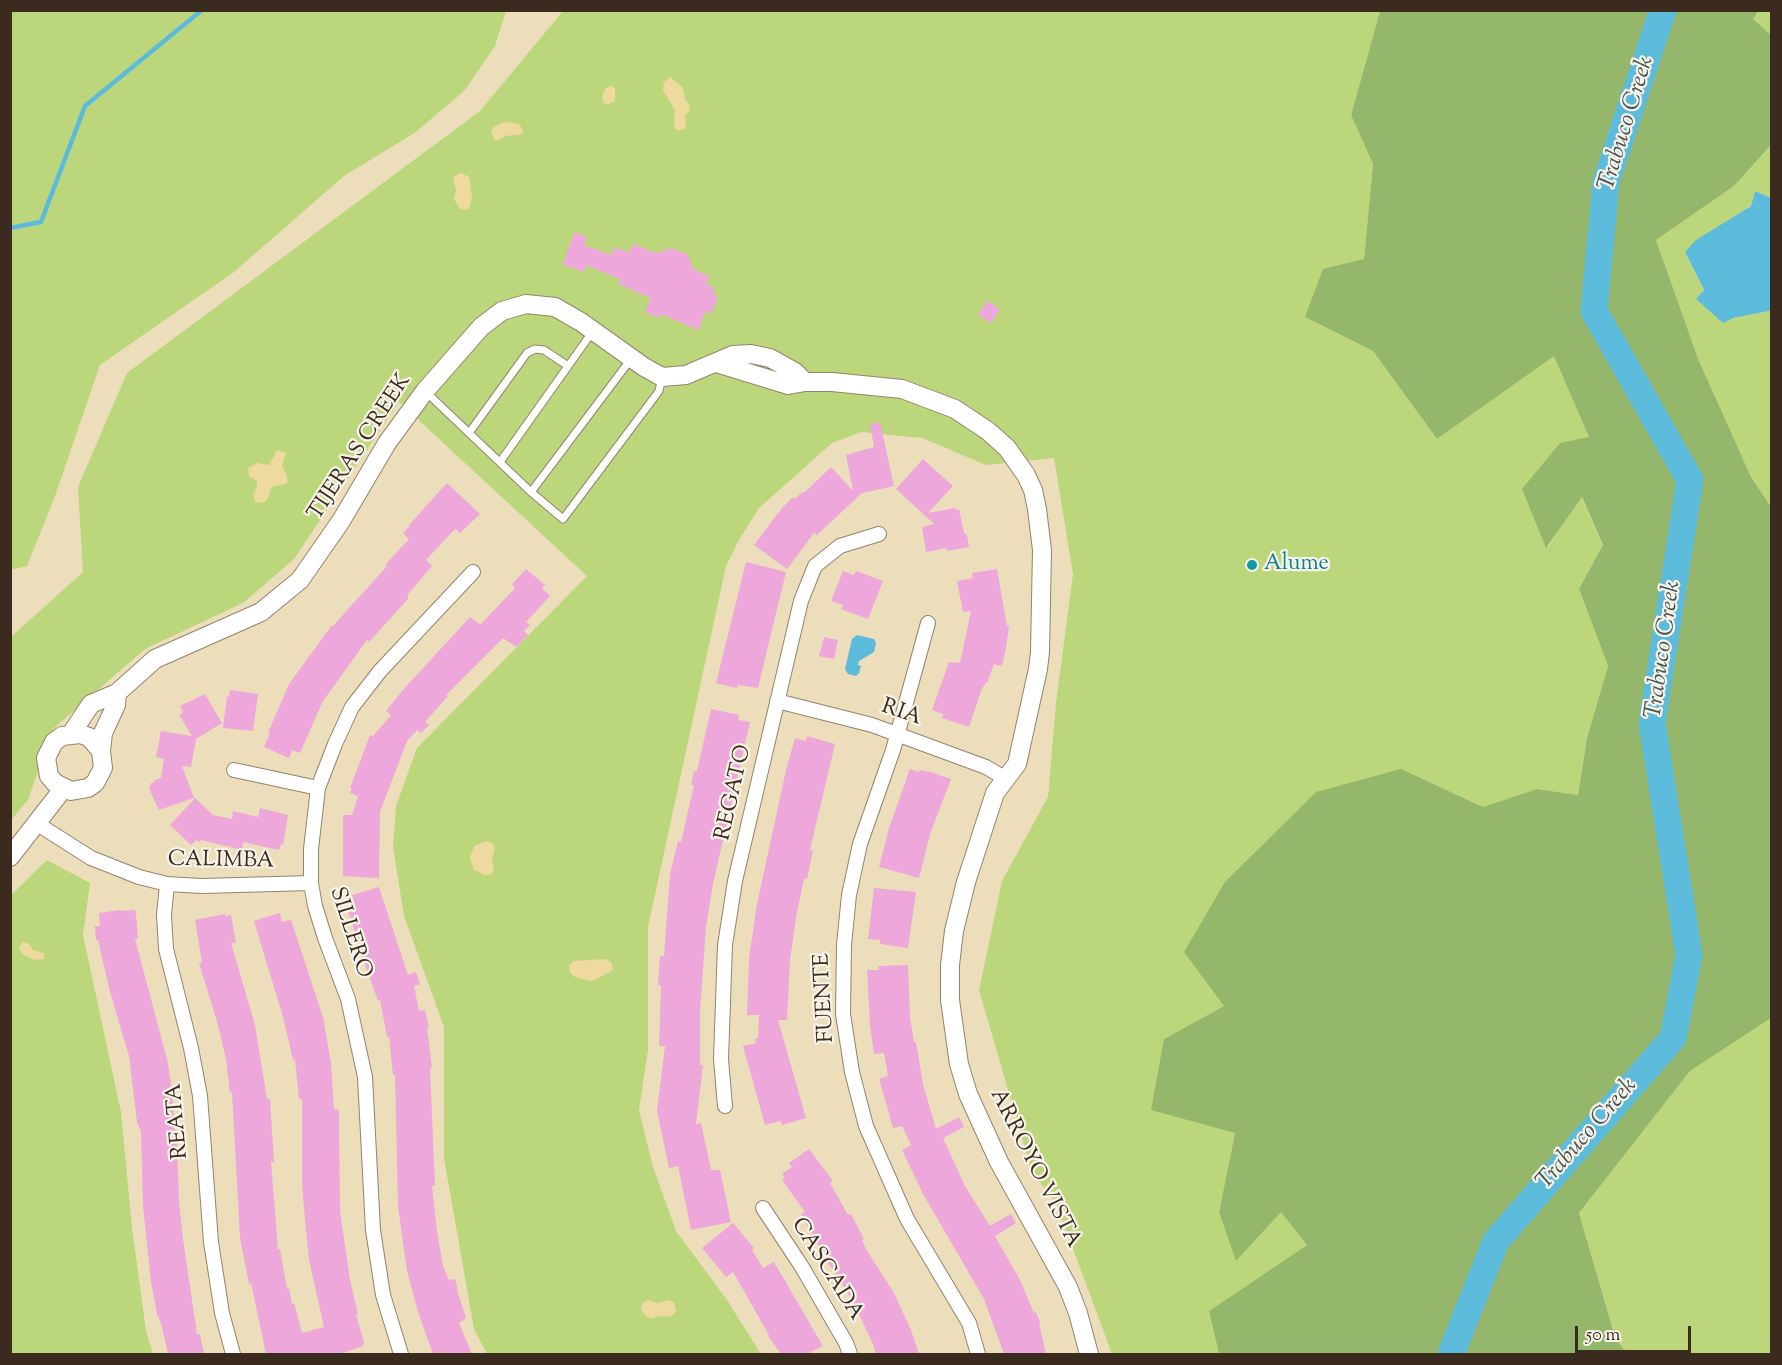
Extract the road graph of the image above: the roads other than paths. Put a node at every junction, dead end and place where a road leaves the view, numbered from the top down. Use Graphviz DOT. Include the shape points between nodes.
graph roads {
  1 [pos="593,331"];
  2 [pos="631,359"];
  3 [pos="568,366"];
  4 [pos="662,377"];
  5 [pos="425,391"];
  6 [pos="469,433"];
  7 [pos="500,462"];
  8 [pos="531,492"];
  9 [pos="879,534"];
  10 [pos="472,572"];
  11 [pos="928,622"];
  12 [pos="117,693"];
  13 [pos="777,701"];
  14 [pos="70,734"];
  15 [pos="897,734"];
  16 [pos="101,751"];
  17 [pos="234,770"];
  18 [pos="1006,778"];
  19 [pos="318,788"];
  20 [pos="63,789"];
  21 [pos="36,823"];
  22 [pos="10,857"];
  23 [pos="311,883"];
  24 [pos="167,884"];
  25 [pos="725,1106"];
  26 [pos="763,1208"];
  27 [pos="233,1354"];
  28 [pos="401,1354"];
  29 [pos="850,1354"];
  30 [pos="978,1354"];
  31 [pos="1089,1354"];
  1 -- 2 [label="street, TIJERAS CREEK"];
  1 -- 3 [label="lane"];
  1 -- 5 [label="street, TIJERAS CREEK" via="555,307 526,304 502,311 481,327"];
  2 -- 4 [label="street, TIJERAS CREEK"];
  2 -- 8 [label="lane"];
  3 -- 6 [label="lane" via="544,350 527,353"];
  3 -- 7 [label="lane"];
  4 -- 8 [label="lane" via="659,391 563,519"];
  4 -- 18 [label="street, ARROYO VISTA" via="686,375 717,363 788,385 832,382 902,389 955,409 1007,448 1033,490 1042,550 1038,669 1017,764"];
  5 -- 6 [label="lane"];
  5 -- 12 [label="street, TIJERAS CREEK" via="387,443 300,580 261,612 155,659"];
  6 -- 7 [label="lane"];
  7 -- 8 [label="lane"];
  9 -- 13 [label="street, REGATO" via="840,546 815,566 801,602"];
  10 -- 19 [label="street, SILLERO" via="380,670 352,707"];
  11 -- 15 [label="street, FUENTE"];
  12 -- 14 [label="street, TIJERAS CREEK" via="91,704"];
  12 -- 16 [label="street"];
  13 -- 15 [label="street, RIA"];
  13 -- 25 [label="street, REGATO" via="735,881 725,945 721,1059"];
  14 -- 16 [label="street" via="89,737"];
  14 -- 20 [label="street, TIJERAS CREEK" via="54,742 46,758 49,776"];
  15 -- 18 [label="street, RIA"];
  15 -- 30 [label="street, FUENTE" via="860,844 849,895 843,1014 866,1126 907,1219 969,1323"];
  16 -- 20 [label="street" via="103,768 95,783 80,790"];
  17 -- 19 [label="street"];
  18 -- 31 [label="street, ARROYO VISTA" via="995,793 954,931 950,965 952,1027 968,1094 999,1162 1068,1287"];
  19 -- 23 [label="street, SILLERO"];
  20 -- 21 [label="street"];
  21 -- 22 [label="street"];
  21 -- 24 [label="street, CALIMBA" via="91,858"];
  23 -- 24 [label="street, CALIMBA"];
  23 -- 28 [label="street, SILLERO" via="325,938 348,999 365,1077 373,1230 383,1295"];
  24 -- 27 [label="street, REATA" via="166,949 200,1096 211,1242"];
  26 -- 29 [label="street, CASCADA" via="802,1267"];
}
